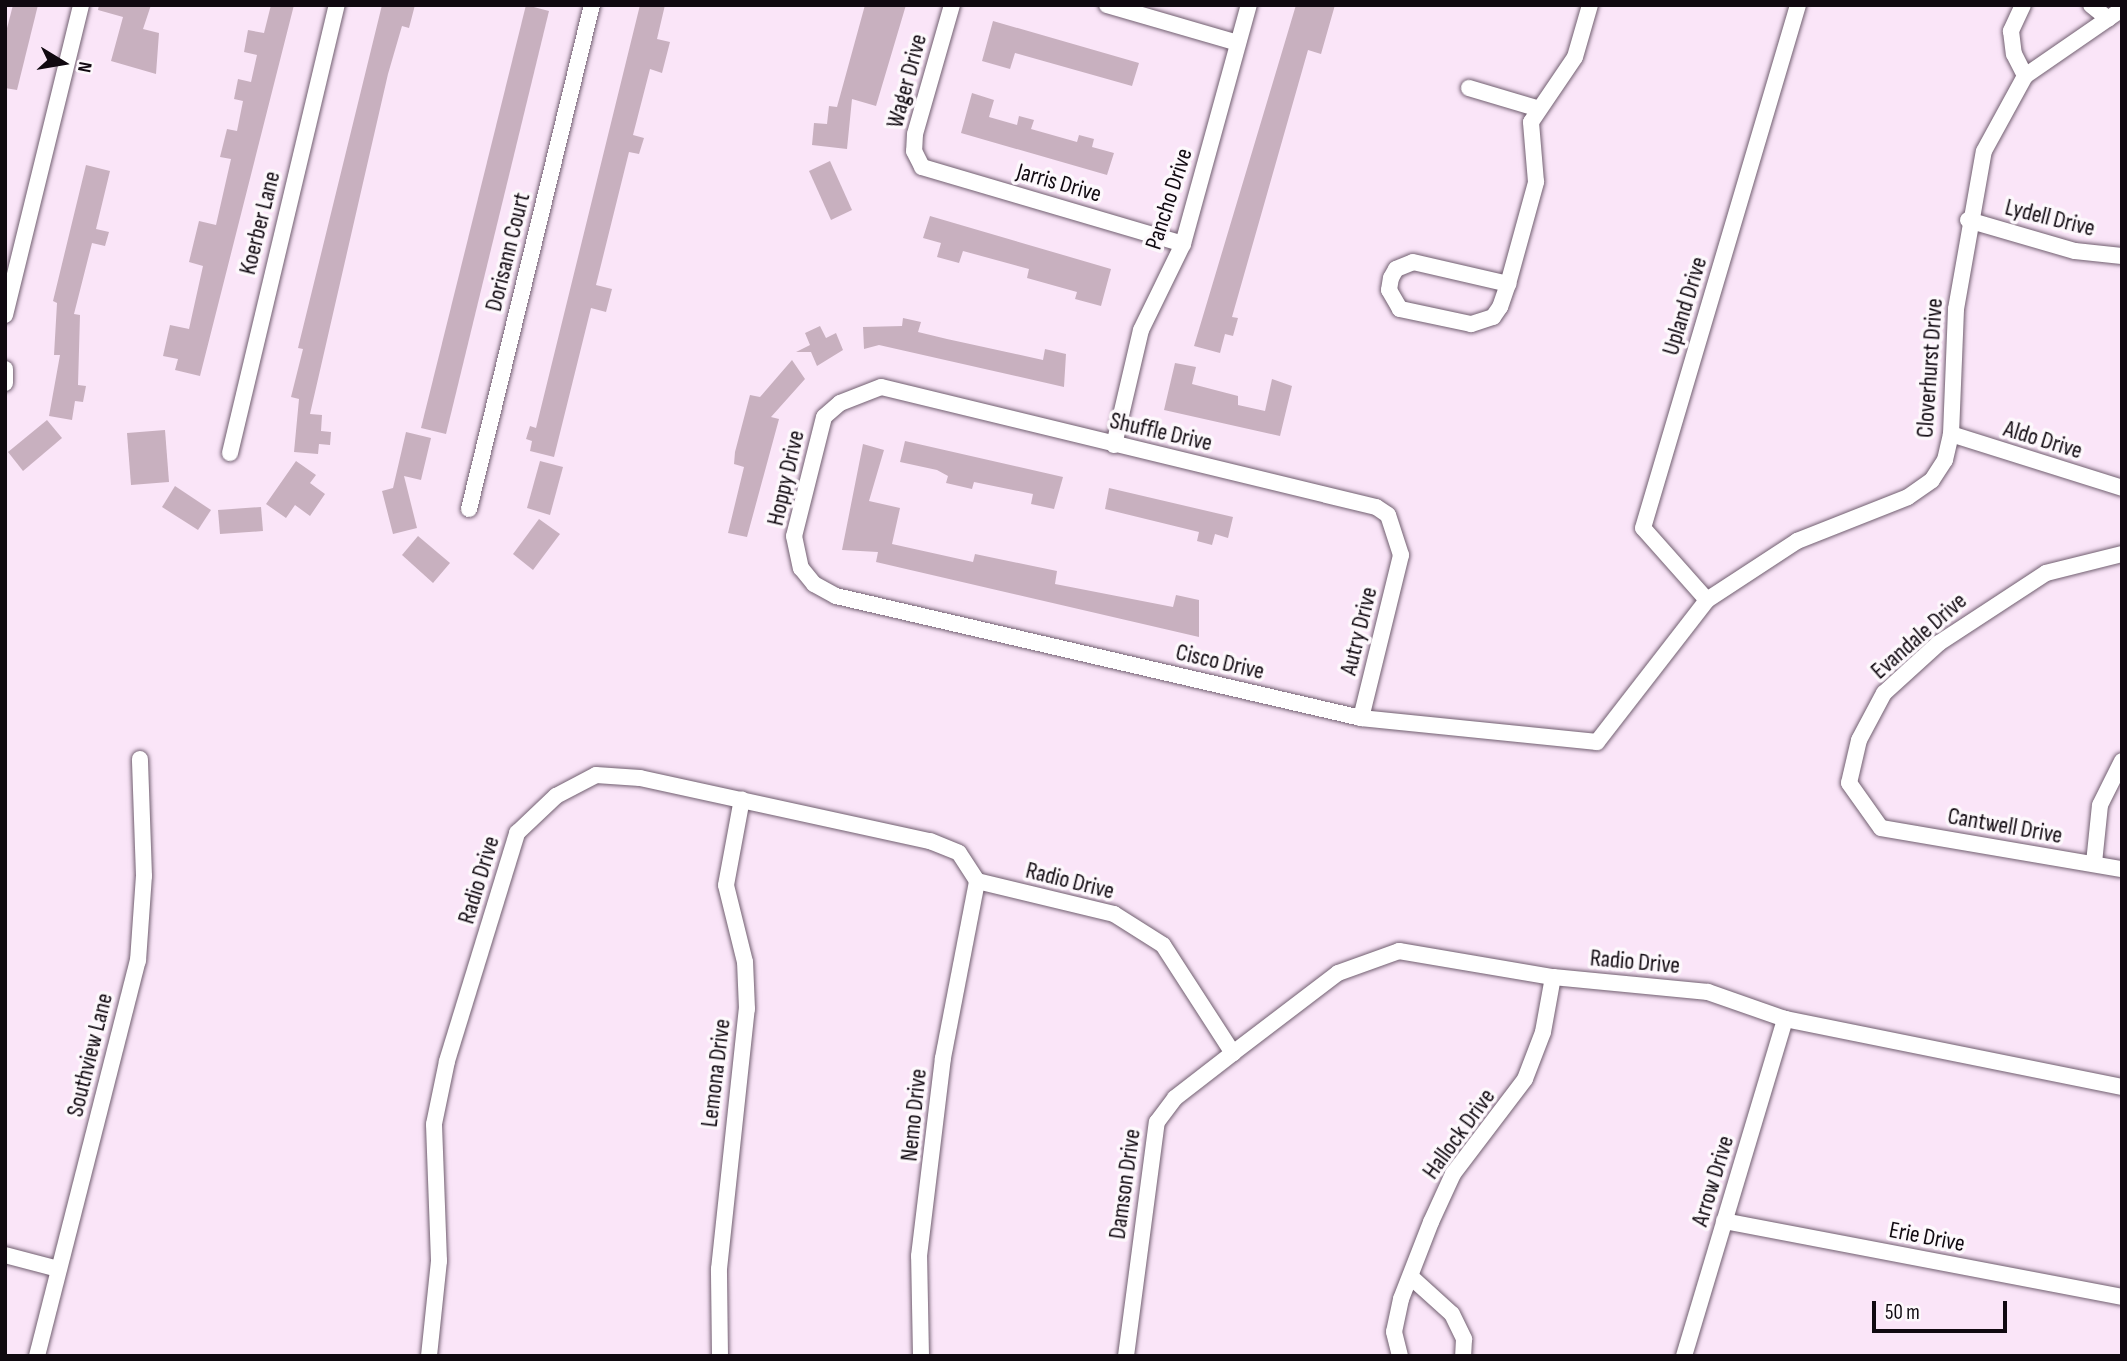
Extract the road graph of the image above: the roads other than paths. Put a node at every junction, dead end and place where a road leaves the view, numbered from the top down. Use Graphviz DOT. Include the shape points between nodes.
graph roads {
  1 [pos="81,5"];
  2 [pos="337,5"];
  3 [pos="592,5"];
  4 [pos="951,5"];
  5 [pos="1107,5"];
  6 [pos="1249,5"];
  7 [pos="1590,5"];
  8 [pos="1798,5"];
  9 [pos="2023,5"];
  10 [pos="2091,5"];
  11 [pos="2115,14"];
  12 [pos="1238,43"];
  13 [pos="2025,76"];
  14 [pos="1469,88"];
  15 [pos="1536,108"];
  16 [pos="922,167"];
  17 [pos="1968,220"];
  18 [pos="1183,244"];
  19 [pos="2122,257"];
  20 [pos="1508,284"];
  21 [pos="5,314"];
  22 [pos="5,369"];
  23 [pos="5,383"];
  24 [pos="881,387"];
  25 [pos="1951,434"];
  26 [pos="1114,445"];
  27 [pos="230,453"];
  28 [pos="2122,488"];
  29 [pos="469,509"];
  30 [pos="2122,554"];
  31 [pos="1401,555"];
  32 [pos="836,596"];
  33 [pos="1707,600"];
  34 [pos="1361,718"];
  35 [pos="1598,742"];
  36 [pos="140,759"];
  37 [pos="2122,761"];
  38 [pos="742,799"];
  39 [pos="1881,828"];
  40 [pos="2094,863"];
  41 [pos="2122,869"];
  42 [pos="977,881"];
  43 [pos="1553,978"];
  44 [pos="1785,1019"];
  45 [pos="1233,1053"];
  46 [pos="2122,1087"];
  47 [pos="1724,1221"];
  48 [pos="5,1255"];
  49 [pos="58,1269"];
  50 [pos="1411,1277"];
  51 [pos="2122,1297"];
  52 [pos="37,1356"];
  53 [pos="429,1356"];
  54 [pos="720,1356"];
  55 [pos="921,1356"];
  56 [pos="1126,1356"];
  57 [pos="1400,1356"];
  58 [pos="1463,1356"];
  59 [pos="1684,1356"];
  1 -- 21 [label="street"];
  2 -- 27 [label="street, Koerber Lane"];
  3 -- 29 [label="street, Dorisann Court"];
  4 -- 16 [label="street, Wager Drive" via="915,134 914,151"];
  5 -- 12 [label="street"];
  6 -- 12 [label="street, Pancho Drive"];
  7 -- 15 [label="street" via="1569,69"];
  8 -- 33 [label="street, Upland Drive" via="1643,528"];
  9 -- 13 [label="street" via="2011,31 2014,54"];
  10 -- 11 [label="street"];
  11 -- 13 [label="street, Cloverhurst Drive"];
  12 -- 18 [label="street, Pancho Drive"];
  13 -- 17 [label="street, Cloverhurst Drive" via="1984,151"];
  14 -- 15 [label="street"];
  15 -- 20 [label="street" via="1530,138 1536,182"];
  16 -- 18 [label="street, Jarris Drive"];
  17 -- 19 [label="street, Lydell Drive" via="2074,251"];
  17 -- 25 [label="street, Cloverhurst Drive" via="1956,309"];
  18 -- 26 [label="street, Pancho Drive" via="1141,330"];
  20 -- 20 [label="street" via="1493,317 1471,324 1400,309 1388,290 1396,269 1413,262"];
  22 -- 23 [label="street"];
  24 -- 26 [label="street, Shuffle Drive"];
  24 -- 32 [label="street, Hoppy Drive" via="840,403 824,417 794,536 801,568 814,584"];
  25 -- 28 [label="street, Aldo Drive"];
  25 -- 33 [label="street, Cloverhurst Drive" via="1945,460 1922,490 1797,541"];
  26 -- 31 [label="street, Shuffle Drive" via="1376,507 1388,516"];
  30 -- 39 [label="street, Evandale Drive" via="2046,573 1998,600 1884,693 1858,740 1849,783"];
  31 -- 34 [label="street, Autry Drive"];
  32 -- 34 [label="street, Cisco Drive"];
  33 -- 35 [label="street, Cloverhurst Drive"];
  34 -- 35 [label="street, Cisco Drive"];
  36 -- 49 [label="street, Southview Lane" via="144,876 138,961"];
  37 -- 40 [label="street" via="2100,805"];
  38 -- 42 [label="street, Radio Drive" via="930,841 959,853"];
  38 -- 53 [label="street, Radio Drive" via="640,778 596,775 556,796 517,833 447,1061 434,1124 439,1261"];
  38 -- 54 [label="street, Lemona Drive" via="726,885 745,962 747,1009 719,1269"];
  39 -- 40 [label="street, Cantwell Drive"];
  40 -- 41 [label="street, Cantwell Drive"];
  42 -- 45 [label="street, Radio Drive" via="1114,914 1136,926 1163,945"];
  42 -- 55 [label="street, Nemo Drive" via="943,1058 919,1256"];
  43 -- 44 [label="street, Radio Drive" via="1708,992"];
  43 -- 45 [label="street, Radio Drive" via="1399,951 1338,973"];
  43 -- 57 [label="street, Hallock Drive" via="1543,1032 1525,1079 1453,1174 1431,1222 1401,1299 1394,1332"];
  44 -- 46 [label="street, Radio Drive"];
  44 -- 47 [label="street, Arrow Drive"];
  45 -- 56 [label="street, Damson Drive" via="1175,1098 1157,1122"];
  47 -- 51 [label="street, Erie Drive"];
  47 -- 59 [label="street, Arrow Drive"];
  48 -- 49 [label="street"];
  49 -- 52 [label="street, Southview Lane"];
  50 -- 58 [label="street" via="1452,1314 1464,1339"];
}
